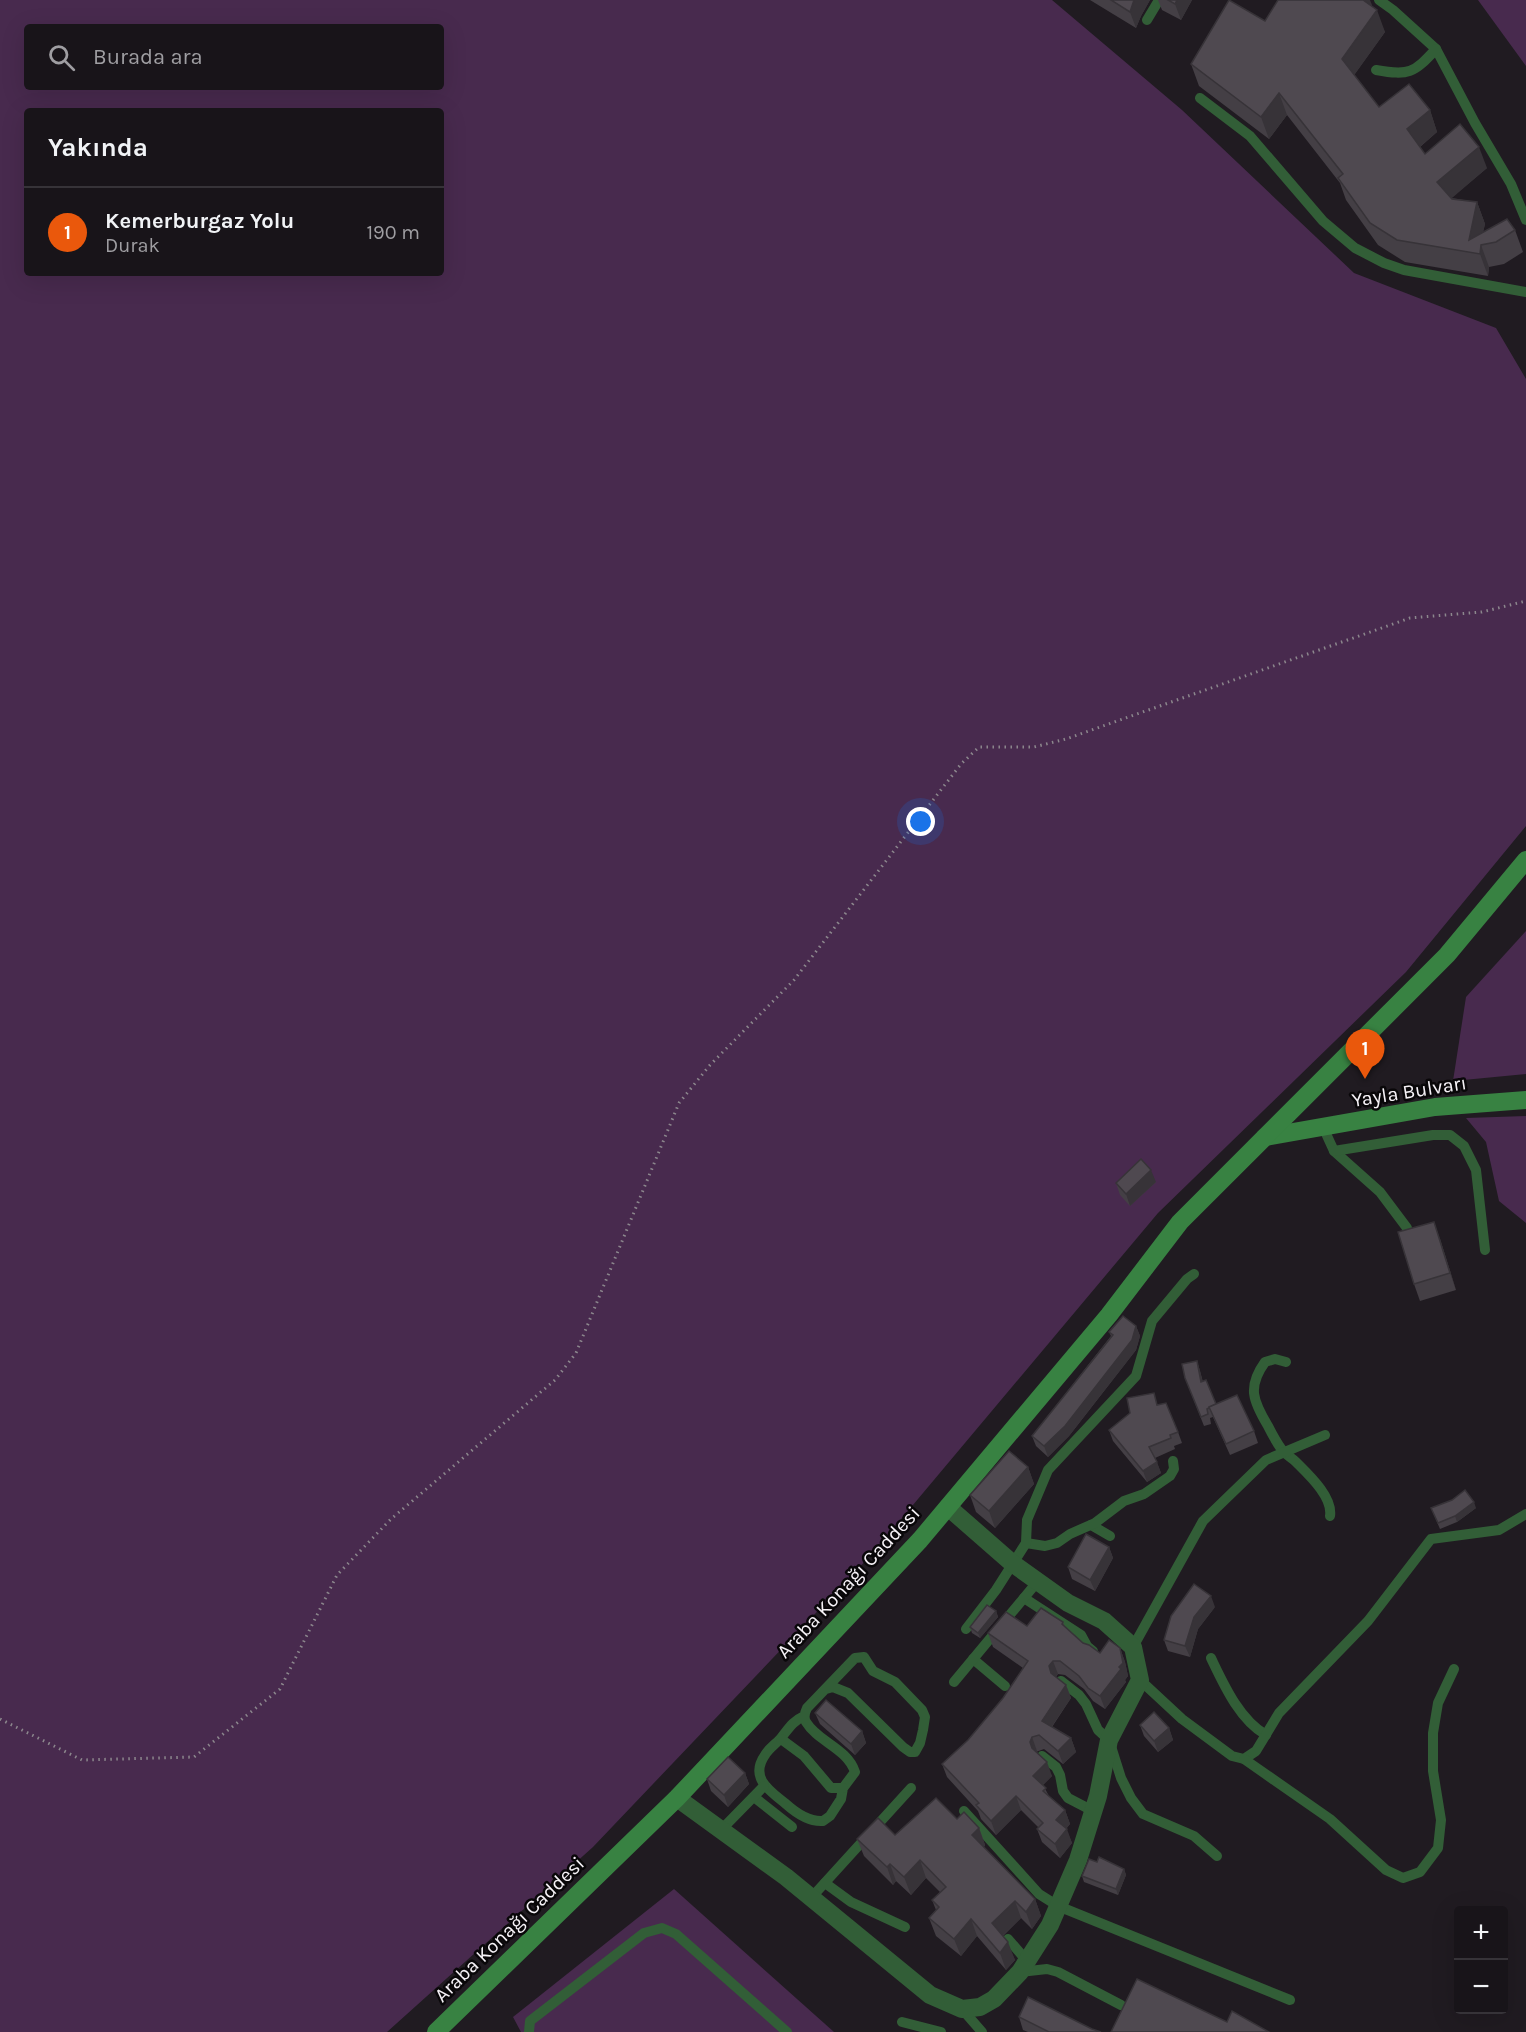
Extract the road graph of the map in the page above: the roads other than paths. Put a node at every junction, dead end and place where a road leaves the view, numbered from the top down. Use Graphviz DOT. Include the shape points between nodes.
graph roads {
  1 [pos="1159,0"];
  2 [pos="1379,0"];
  3 [pos="1147,20"];
  4 [pos="1436,49"];
  5 [pos="1376,70"];
  6 [pos="1200,98"];
  7 [pos="1526,220"];
  8 [pos="1526,292"];
  9 [pos="1526,860"];
  10 [pos="1526,1100"];
  11 [pos="1323,1127"];
  12 [pos="1265,1137"];
  13 [pos="1334,1151"];
  14 [pos="1407,1228"];
  15 [pos="1485,1250"];
  16 [pos="1194,1274"];
  17 [pos="1286,1362"];
  18 [pos="1325,1435"];
  19 [pos="1283,1451"];
  20 [pos="1173,1461"];
  21 [pos="948,1507"];
  22 [pos="1526,1514"];
  23 [pos="1330,1516"];
  24 [pos="1091,1524"];
  25 [pos="1110,1536"];
  26 [pos="1026,1543"];
  27 [pos="1012,1563"];
  28 [pos="1038,1581"];
  29 [pos="1024,1598"];
  30 [pos="966,1629"];
  31 [pos="1133,1647"];
  32 [pos="1093,1651"];
  33 [pos="1211,1658"];
  34 [pos="973,1659"];
  35 [pos="1454,1669"];
  36 [pos="1140,1680"];
  37 [pos="1061,1681"];
  38 [pos="954,1682"];
  39 [pos="1005,1686"];
  40 [pos="826,1689"];
  41 [pos="804,1716"];
  42 [pos="1266,1735"];
  43 [pos="781,1739"];
  44 [pos="1109,1740"];
  45 [pos="1042,1756"];
  46 [pos="1244,1759"];
  47 [pos="764,1786"];
  48 [pos="843,1788"];
  49 [pos="911,1788"];
  50 [pos="754,1797"];
  51 [pos="677,1798"];
  52 [pos="964,1811"];
  53 [pos="1093,1811"];
  54 [pos="792,1827"];
  55 [pos="721,1830"];
  56 [pos="1217,1856"];
  57 [pos="825,1883"];
  58 [pos="811,1898"];
  59 [pos="1058,1906"];
  60 [pos="904,1927"];
  61 [pos="1008,1939"];
  62 [pos="1024,1966"];
  63 [pos="1290,2000"];
  64 [pos="1121,2005"];
  65 [pos="962,2009"];
  66 [pos="902,2022"];
  67 [pos="436,2032"];
  68 [pos="529,2032"];
  69 [pos="787,2032"];
  70 [pos="941,2032"];
  71 [pos="982,2032"];
  1 -- 3 [label="lane"];
  2 -- 4 [label="lane"];
  4 -- 5 [label="lane" via="1410,72"];
  4 -- 7 [label="lane" via="1471,125 1511,184"];
  6 -- 8 [label="lane" via="1250,136 1323,221 1355,248 1404,270"];
  9 -- 12 [label="main road, Araba Konağı Caddesi" via="1447,955"];
  10 -- 11 [label="main road, Yayla Bulvarı" via="1435,1107"];
  11 -- 12 [label="main road, Yayla Bulvarı"];
  11 -- 13 [label="lane"];
  12 -- 21 [label="main road, Araba Konağı Caddesi" via="1180,1222 1109,1315"];
  13 -- 14 [label="lane" via="1380,1192"];
  13 -- 15 [label="lane" via="1450,1135 1464,1146 1476,1170"];
  16 -- 26 [label="lane" via="1152,1322 1136,1376 1048,1470 1027,1520"];
  17 -- 19 [label="lane" via="1265,1362 1254,1380 1253,1397"];
  18 -- 19 [label="lane"];
  19 -- 23 [label="lane" via="1328,1501"];
  19 -- 31 [label="lane" via="1266,1460 1203,1521"];
  20 -- 24 [label="lane" via="1170,1476"];
  21 -- 27 [label="street"];
  21 -- 51 [label="main road, Araba Konağı Caddesi"];
  22 -- 42 [label="lane" via="1500,1530 1431,1539 1368,1621 1279,1713"];
  24 -- 25 [label="lane"];
  24 -- 26 [label="lane" via="1057,1543"];
  26 -- 27 [label="lane"];
  27 -- 28 [label="street"];
  27 -- 30 [label="lane"];
  28 -- 29 [label="lane"];
  28 -- 31 [label="street" via="1104,1620"];
  29 -- 32 [label="lane" via="1081,1635"];
  29 -- 34 [label="lane"];
  31 -- 36 [label="street"];
  33 -- 42 [label="lane" via="1238,1707 1255,1729"];
  34 -- 38 [label="lane"];
  34 -- 39 [label="lane"];
  35 -- 46 [label="lane" via="1438,1703 1433,1733 1433,1771 1442,1820 1438,1848 1420,1872 1403,1878 1386,1870 1330,1819"];
  36 -- 44 [label="street"];
  36 -- 46 [label="lane" via="1182,1719 1232,1756"];
  37 -- 44 [label="lane" via="1079,1695 1098,1730"];
  40 -- 40 [label="lane" via="855,1658 864,1657 873,1671 895,1682 922,1710 924,1724 915,1752 903,1747 848,1693 833,1687"];
  40 -- 41 [label="lane"];
  41 -- 43 [label="lane" via="794,1721"];
  41 -- 48 [label="lane" via="817,1733 852,1761 855,1772"];
  42 -- 46 [label="lane" via="1256,1751"];
  43 -- 47 [label="lane" via="759,1765"];
  43 -- 48 [label="lane" via="804,1756 831,1788"];
  44 -- 53 [label="street"];
  44 -- 56 [label="lane" via="1121,1778 1143,1814 1194,1836"];
  45 -- 53 [label="lane" via="1056,1767 1068,1798"];
  47 -- 48 [label="lane" via="793,1810 818,1821 830,1816"];
  47 -- 50 [label="lane"];
  49 -- 57 [label="lane"];
  50 -- 54 [label="lane"];
  50 -- 55 [label="lane"];
  51 -- 55 [label="street"];
  51 -- 67 [label="main road, Araba Konağı Caddesi"];
  52 -- 59 [label="lane" via="1039,1894"];
  53 -- 59 [label="street"];
  55 -- 58 [label="street"];
  57 -- 58 [label="lane"];
  57 -- 60 [label="lane" via="851,1902"];
  58 -- 65 [label="street" via="930,1995"];
  59 -- 62 [label="street"];
  59 -- 63 [label="lane"];
  61 -- 62 [label="lane"];
  62 -- 64 [label="lane" via="1058,1972"];
  62 -- 65 [label="street" via="994,1999 980,2007"];
  65 -- 71 [label="lane"];
  66 -- 70 [label="lane"];
  68 -- 69 [label="lane" via="530,2021 549,2005 644,1933 662,1928 676,1934"];
}
